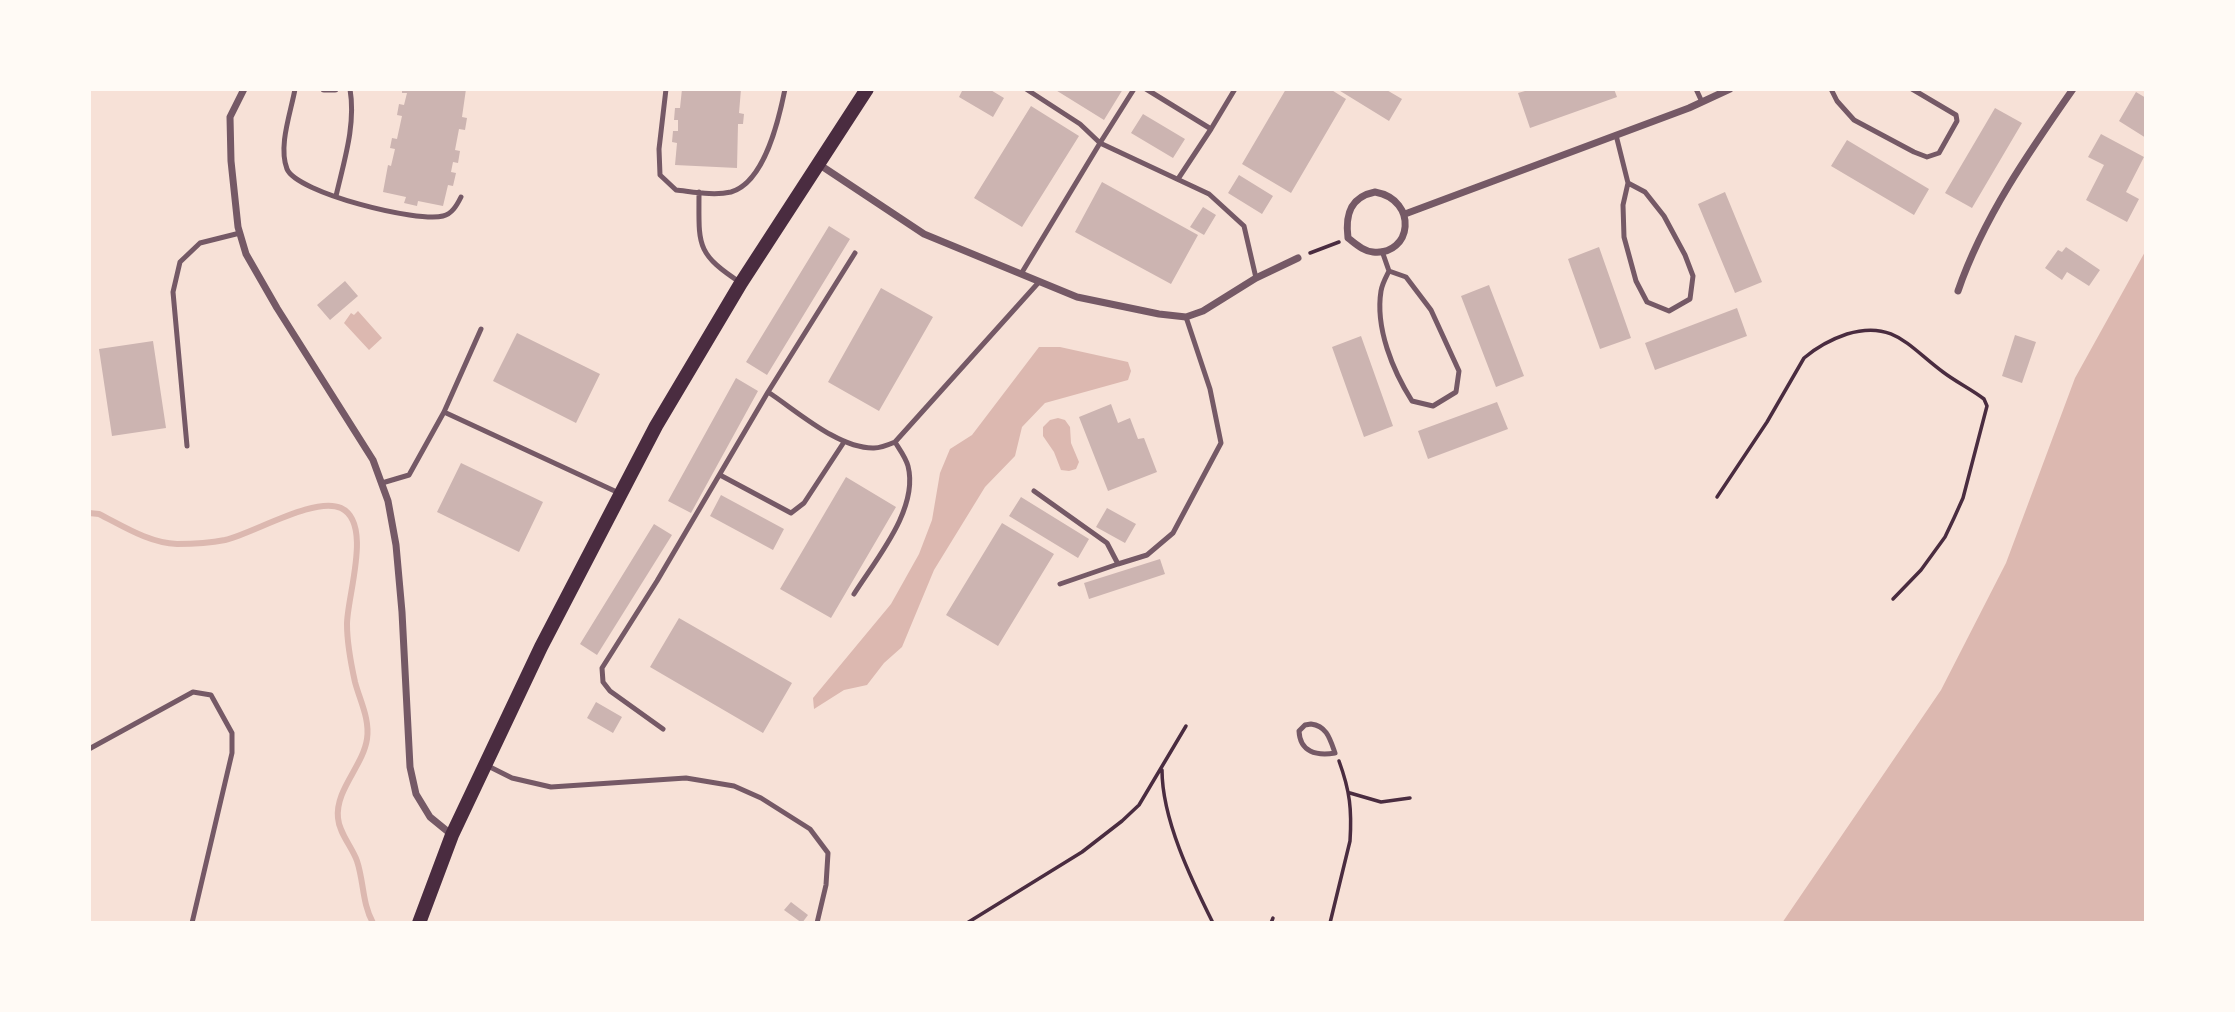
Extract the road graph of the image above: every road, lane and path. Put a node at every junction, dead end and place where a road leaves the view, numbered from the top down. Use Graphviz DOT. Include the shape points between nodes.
graph roads {
  1 [pos="244,89"];
  2 [pos="295,89"];
  3 [pos="324,89"];
  4 [pos="335,89"];
  5 [pos="350,89"];
  6 [pos="666,89"];
  7 [pos="785,89"];
  8 [pos="867,89"];
  9 [pos="1026,89"];
  10 [pos="1134,89"];
  11 [pos="1146,89"];
  12 [pos="1235,89"];
  13 [pos="1696,89"];
  14 [pos="1730,89"];
  15 [pos="1831,89"];
  16 [pos="1912,89"];
  17 [pos="2073,89"];
  18 [pos="1702,102"];
  19 [pos="1211,129"];
  20 [pos="1616,135"];
  21 [pos="1100,143"];
  22 [pos="820,165"];
  23 [pos="1178,179"];
  24 [pos="1628,183"];
  25 [pos="699,192"];
  26 [pos="337,196"];
  27 [pos="461,197"];
  28 [pos="1405,215"];
  29 [pos="240,233"];
  30 [pos="1348,239"];
  31 [pos="1382,251"];
  32 [pos="855,253"];
  33 [pos="1298,258"];
  34 [pos="1389,271"];
  35 [pos="1021,274"];
  36 [pos="1256,278"];
  37 [pos="1040,282"];
  38 [pos="741,283"];
  39 [pos="1958,291"];
  40 [pos="1186,317"];
  41 [pos="481,329"];
  42 [pos="768,392"];
  43 [pos="444,412"];
  44 [pos="844,442"];
  45 [pos="895,442"];
  46 [pos="187,446"];
  47 [pos="720,475"];
  48 [pos="382,483"];
  49 [pos="1034,491"];
  50 [pos="619,493"];
  51 [pos="1717,497"];
  52 [pos="1118,564"];
  53 [pos="1060,584"];
  54 [pos="854,594"];
  55 [pos="1893,599"];
  56 [pos="1186,726"];
  57 [pos="663,729"];
  58 [pos="89,748"];
  59 [pos="1335,753"];
  60 [pos="485,765"];
  61 [pos="1162,768"];
  62 [pos="1350,793"];
  63 [pos="1410,798"];
  64 [pos="452,835"];
  65 [pos="192,923"];
  66 [pos="419,923"];
  67 [pos="817,923"];
  68 [pos="967,923"];
  69 [pos="1213,923"];
  70 [pos="1330,923"];
  1 -- 29 [label="street" via="230,117"];
  2 -- 26 [label="lane" via="284,150 288,170 299,182"];
  3 -- 4 [label="street"];
  5 -- 26 [label="lane" via="351,128"];
  6 -- 25 [label="lane" via="660,174 676,190"];
  7 -- 25 [label="lane" via="774,134 752,177 731,191"];
  8 -- 22 [label="main road"];
  9 -- 21 [label="lane" via="1080,124"];
  10 -- 21 [label="lane"];
  11 -- 19 [label="lane"];
  12 -- 19 [label="lane"];
  13 -- 18 [label="lane"];
  14 -- 18 [label="street"];
  15 -- 16 [label="lane" via="1854,120 1927,157 1938,153 1956,115"];
  17 -- 39 [label="street" via="2031,148 1965,269"];
  18 -- 20 [label="street"];
  19 -- 23 [label="lane"];
  20 -- 24 [label="lane"];
  20 -- 28 [label="street"];
  21 -- 23 [label="lane"];
  21 -- 35 [label="lane"];
  22 -- 35 [label="street" via="924,234"];
  22 -- 38 [label="main road"];
  23 -- 36 [label="lane" via="1209,194 1244,226"];
  24 -- 24 [label="lane" via="1624,237 1632,270 1647,302 1669,311 1690,299 1693,276 1664,216 1645,192"];
  25 -- 38 [label="lane" via="699,227 706,256"];
  26 -- 27 [label="lane" via="414,218 444,216"];
  28 -- 30 [label="street" via="1394,198 1366,194 1357,199 1347,216"];
  28 -- 31 [label="street" via="1399,242"];
  29 -- 46 [label="lane" via="201,243 180,262 173,292"];
  29 -- 48 [label="street" via="246,254 373,460"];
  30 -- 31 [label="street" via="1363,249"];
  30 -- 33 [label="path"];
  31 -- 34 [label="lane"];
  32 -- 42 [label="lane"];
  33 -- 36 [label="street"];
  34 -- 34 [label="lane" via="1381,290 1385,340 1412,401 1433,406 1456,393 1459,371 1419,291 1406,277"];
  35 -- 37 [label="street"];
  36 -- 40 [label="street" via="1223,301"];
  37 -- 40 [label="street" via="1077,297"];
  37 -- 45 [label="lane"];
  38 -- 50 [label="main road"];
  40 -- 52 [label="lane" via="1222,443 1173,533 1147,555"];
  41 -- 43 [label="lane"];
  42 -- 44 [label="lane"];
  42 -- 47 [label="lane"];
  43 -- 48 [label="lane" via="409,475"];
  43 -- 50 [label="lane"];
  44 -- 45 [label="lane" via="877,449"];
  44 -- 47 [label="lane" via="804,503 790,513"];
  45 -- 54 [label="lane" via="908,463 908,501"];
  47 -- 57 [label="lane" via="602,668 603,682 610,691"];
  48 -- 64 [label="street" via="396,545 410,767 416,794 429,817"];
  49 -- 52 [label="lane" via="1107,543"];
  50 -- 60 [label="main road"];
  51 -- 55 [label="path" via="1804,358 1840,337 1867,329 1900,338 1984,399 1987,406 1963,498 1945,537"];
  52 -- 53 [label="lane"];
  56 -- 61 [label="path"];
  58 -- 65 [label="lane" via="193,692 211,695 232,733 232,753"];
  59 -- 59 [label="lane" via="1322,727 1311,724 1301,728 1298,735 1306,750"];
  59 -- 62 [label="path"];
  60 -- 64 [label="main road"];
  60 -- 67 [label="lane" via="512,778 551,787 686,778 734,786 761,798 810,829 828,853"];
  61 -- 68 [label="path" via="1139,805 1122,821 1082,852"];
  61 -- 69 [label="path" via="1169,820"];
  62 -- 63 [label="path" via="1381,802"];
  62 -- 70 [label="path" via="1350,841"];
  64 -- 66 [label="main road"];
}
